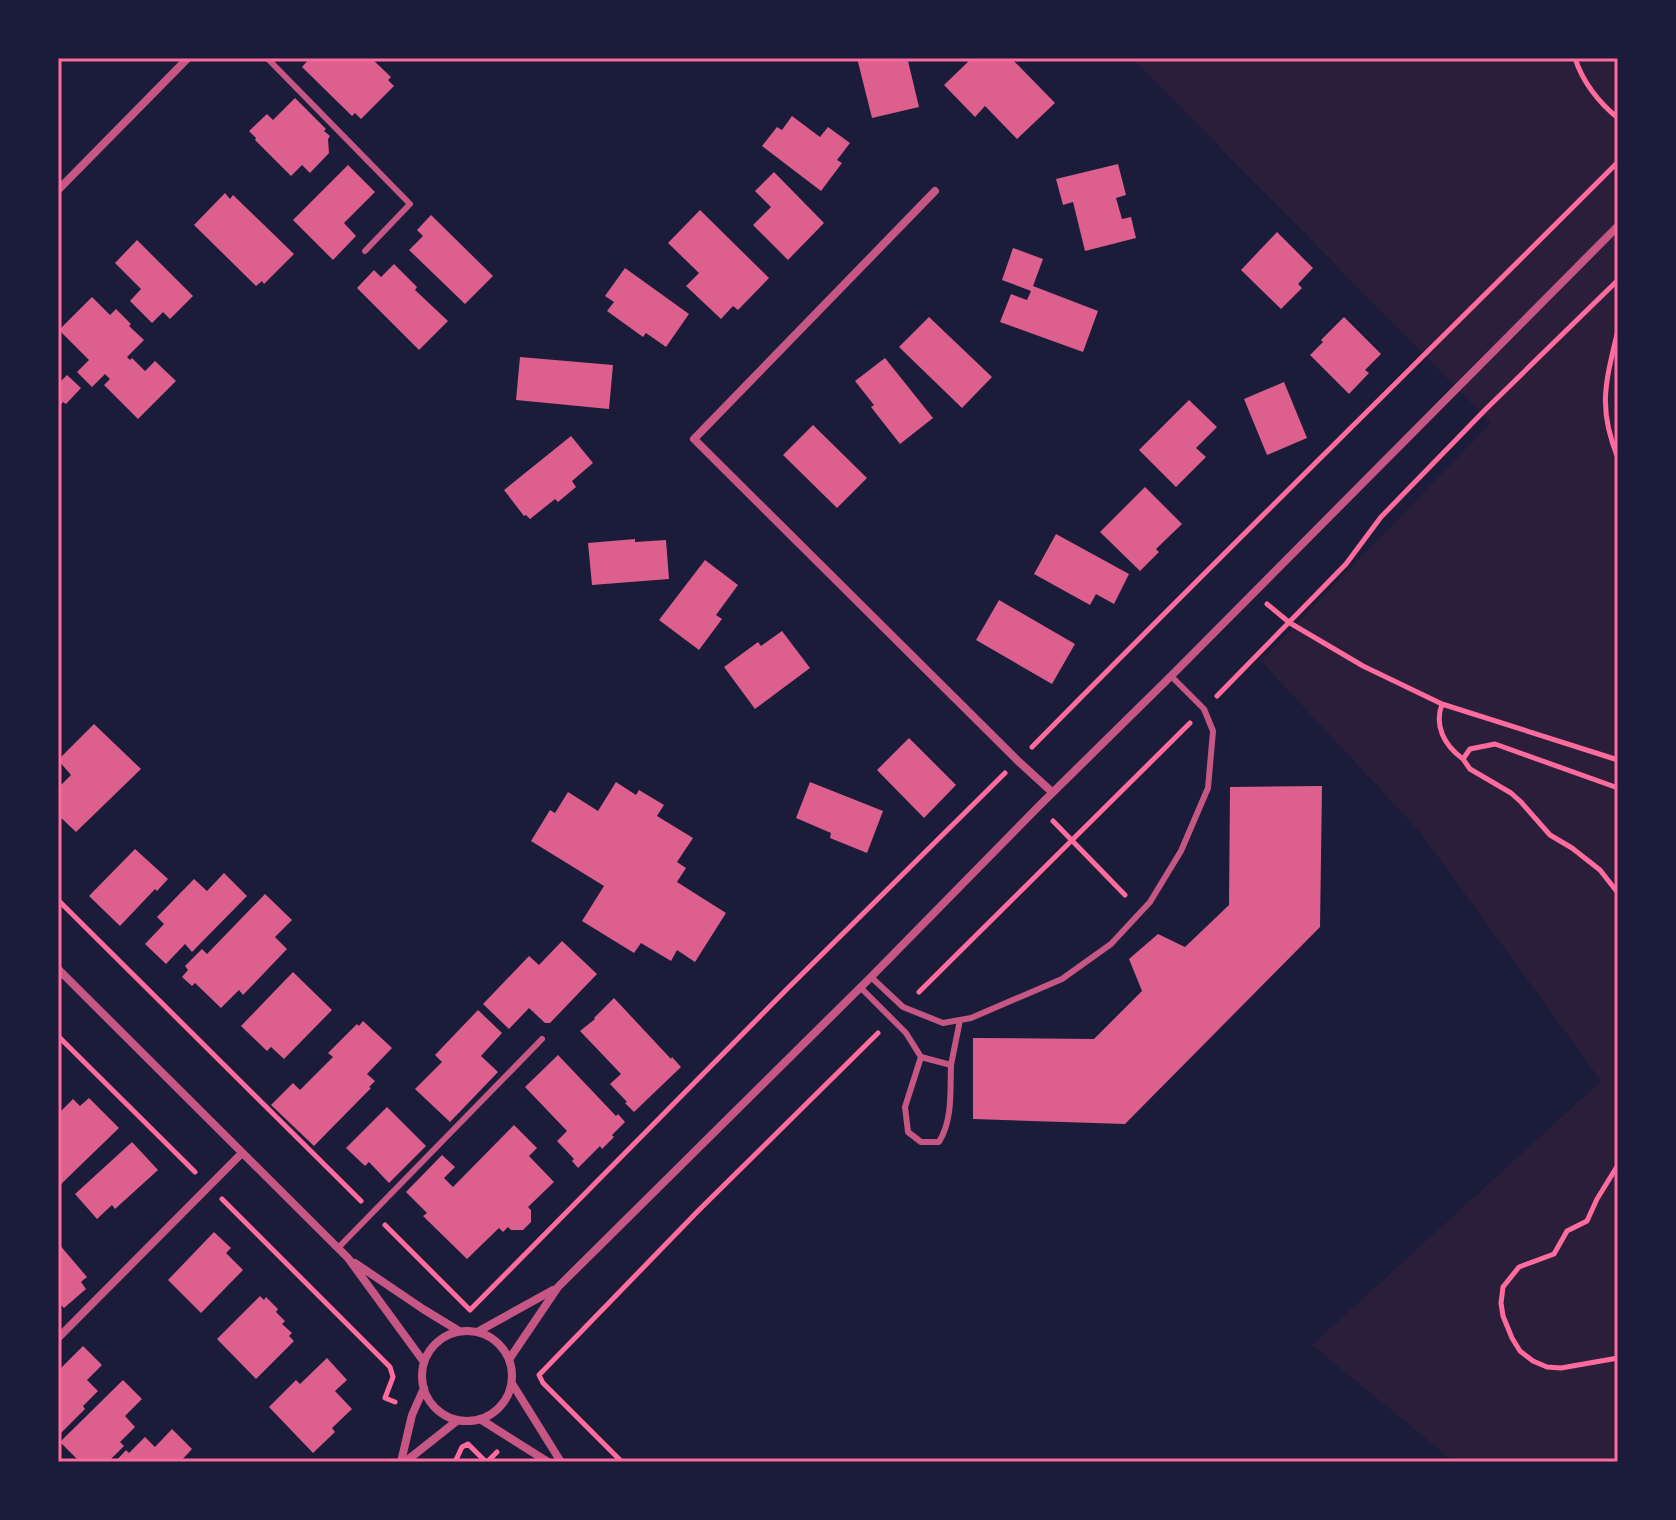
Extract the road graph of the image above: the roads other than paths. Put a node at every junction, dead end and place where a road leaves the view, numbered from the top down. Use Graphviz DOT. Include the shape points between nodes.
graph roads {
  1 [pos="188,58"];
  2 [pos="267,58"];
  3 [pos="58,190"];
  4 [pos="935,191"];
  5 [pos="1618,226"];
  6 [pos="365,251"];
  7 [pos="1171,676"];
  8 [pos="1052,792"];
  9 [pos="58,969"];
  10 [pos="871,977"];
  11 [pos="860,987"];
  12 [pos="960,1020"];
  13 [pos="542,1039"];
  14 [pos="921,1057"];
  15 [pos="951,1065"];
  16 [pos="242,1153"];
  17 [pos="338,1248"];
  18 [pos="348,1258"];
  19 [pos="558,1287"];
  20 [pos="459,1331"];
  21 [pos="479,1331"];
  22 [pos="58,1338"];
  23 [pos="510,1358"];
  24 [pos="424,1362"];
  25 [pos="513,1385"];
  26 [pos="424,1388"];
  27 [pos="480,1419"];
  28 [pos="458,1420"];
  29 [pos="403,1462"];
  30 [pos="548,1462"];
  31 [pos="561,1462"];
  1 -- 3 [label="street"];
  2 -- 6 [label="lane" via="410,204"];
  4 -- 8 [label="street" via="694,439"];
  5 -- 7 [label="street"];
  7 -- 8 [label="street"];
  7 -- 12 [label="lane" via="1204,709 1213,731 1208,788 1181,851 1150,902 1111,944 1062,979"];
  8 -- 10 [label="street"];
  9 -- 16 [label="street"];
  10 -- 11 [label="street"];
  10 -- 12 [label="lane" via="903,1007 943,1023"];
  11 -- 14 [label="lane" via="906,1033"];
  11 -- 19 [label="street"];
  12 -- 15 [label="lane"];
  13 -- 17 [label="lane"];
  14 -- 15 [label="lane"];
  14 -- 15 [label="lane" via="905,1107 908,1132 921,1142 939,1142 946,1131"];
  16 -- 17 [label="street"];
  16 -- 22 [label="street"];
  17 -- 18 [label="street"];
  18 -- 20 [label="street"];
  18 -- 24 [label="street"];
  19 -- 21 [label="street"];
  19 -- 23 [label="street"];
  20 -- 21 [label="street"];
  20 -- 24 [label="street" via="438,1340"];
  21 -- 23 [label="street" via="493,1337"];
  23 -- 25 [label="street"];
  24 -- 26 [label="street"];
  25 -- 27 [label="street" via="499,1407"];
  25 -- 31 [label="street"];
  26 -- 28 [label="street" via="438,1410"];
  26 -- 29 [label="street" via="412,1415"];
  27 -- 28 [label="street"];
  27 -- 30 [label="street"];
  28 -- 29 [label="street"];
}
